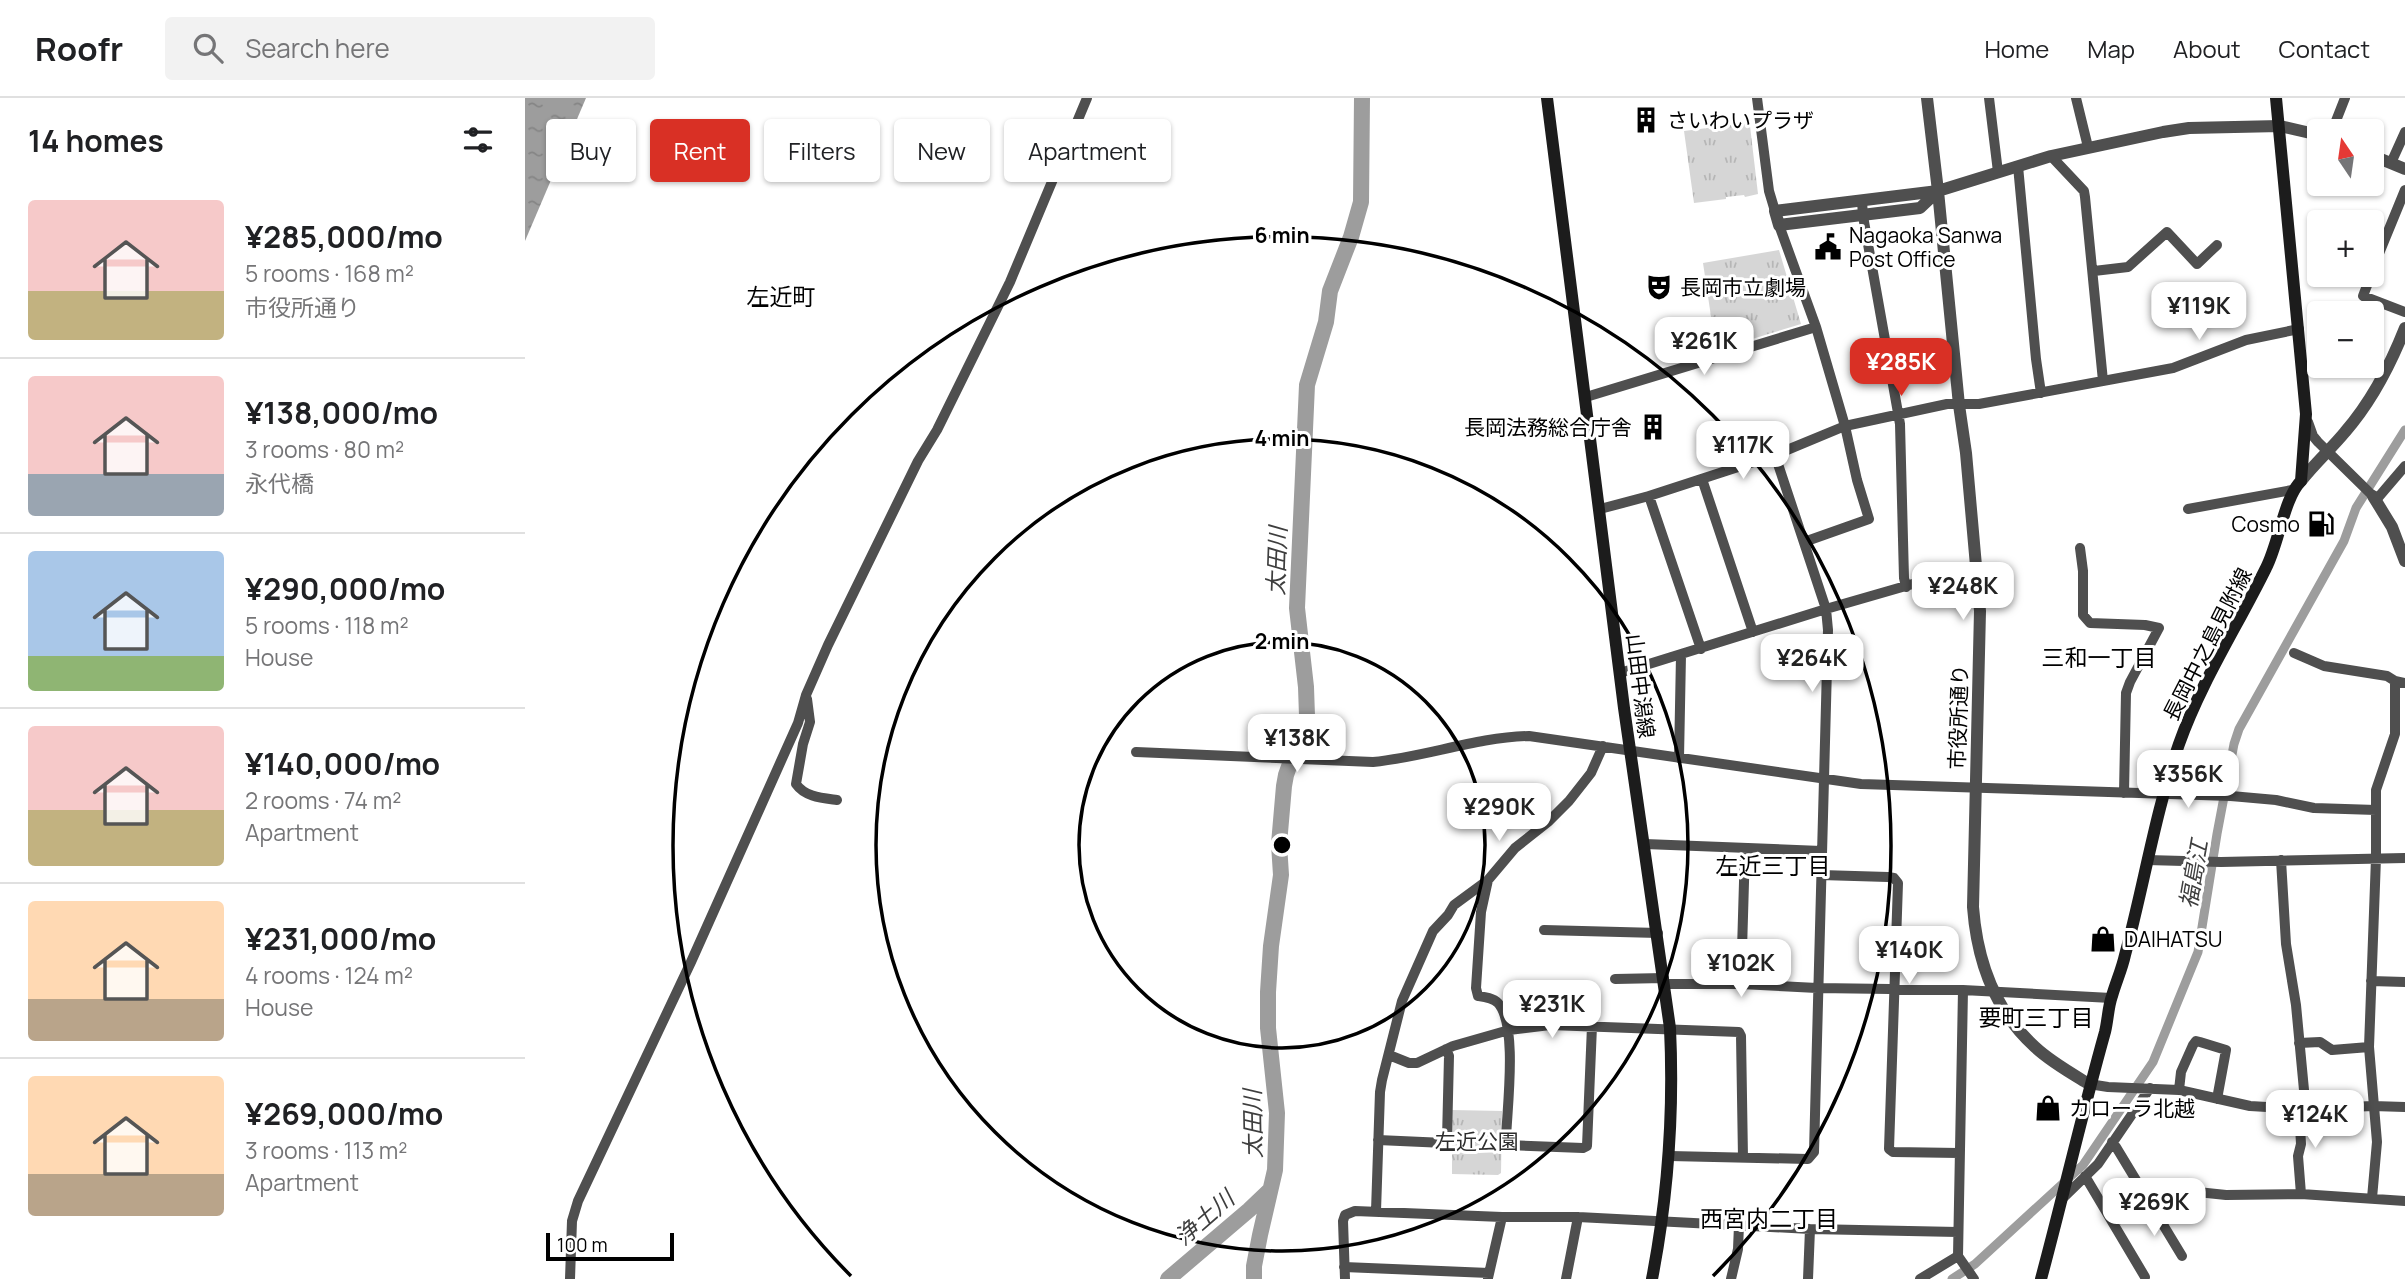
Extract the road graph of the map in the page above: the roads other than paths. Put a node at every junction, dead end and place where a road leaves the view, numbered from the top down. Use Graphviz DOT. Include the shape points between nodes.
graph roads {
  1 [pos="1087,98"];
  2 [pos="1546,98"];
  3 [pos="1757,98"];
  4 [pos="1927,98"];
  5 [pos="1989,98"];
  6 [pos="2076,98"];
  7 [pos="2276,98"];
  8 [pos="2345,98"];
  9 [pos="2337,119"];
  10 [pos="2280,125"];
  11 [pos="2307,132"];
  12 [pos="2405,132"];
  13 [pos="2088,147"];
  14 [pos="2051,156"];
  15 [pos="2384,160"];
  16 [pos="2391,163"];
  17 [pos="2018,166"];
  18 [pos="2405,169"];
  19 [pos="1998,172"];
  20 [pos="2405,190"];
  21 [pos="1938,191"];
  22 [pos="1862,201"];
  23 [pos="1775,211"];
  24 [pos="1863,216"];
  25 [pos="1779,225"];
  26 [pos="2384,242"];
  27 [pos="2217,245"];
  28 [pos="2094,271"];
  29 [pos="2366,287"];
  30 [pos="2405,312"];
  31 [pos="1816,327"];
  32 [pos="2405,328"];
  33 [pos="2299,329"];
  34 [pos="2103,381"];
  35 [pos="2041,393"];
  36 [pos="1586,397"];
  37 [pos="1959,405"];
  38 [pos="2306,414"];
  39 [pos="1899,415"];
  40 [pos="1845,426"];
  41 [pos="2327,451"];
  42 [pos="1775,455"];
  43 [pos="2405,466"];
  44 [pos="1702,479"];
  45 [pos="2297,485"];
  46 [pos="1649,496"];
  47 [pos="2375,498"];
  48 [pos="1600,509"];
  49 [pos="2188,509"];
  50 [pos="1804,542"];
  51 [pos="2080,548"];
  52 [pos="2405,561"];
  53 [pos="1975,566"];
  54 [pos="1906,587"];
  55 [pos="1826,609"];
  56 [pos="1753,632"];
  57 [pos="1700,649"];
  58 [pos="2294,653"];
  59 [pos="1681,655"];
  60 [pos="1621,673"];
  61 [pos="2400,682"];
  62 [pos="806,695"];
  63 [pos="1603,746"];
  64 [pos="1630,751"];
  65 [pos="1136,752"];
  66 [pos="1679,758"];
  67 [pos="1825,779"];
  68 [pos="1975,788"];
  69 [pos="2124,793"];
  70 [pos="2164,793"];
  71 [pos="837,800"];
  72 [pos="2376,810"];
  73 [pos="1644,844"];
  74 [pos="1745,848"];
  75 [pos="1821,851"];
  76 [pos="2376,858"];
  77 [pos="2405,858"];
  78 [pos="2147,860"];
  79 [pos="2281,860"];
  80 [pos="1821,875"];
  81 [pos="1488,880"];
  82 [pos="1544,930"];
  83 [pos="1658,933"];
  84 [pos="1615,979"];
  85 [pos="1665,981"];
  86 [pos="2371,981"];
  87 [pos="2405,982"];
  88 [pos="1741,984"];
  89 [pos="1817,988"];
  90 [pos="1893,989"];
  91 [pos="1963,990"];
  92 [pos="1994,993"];
  93 [pos="2111,998"];
  94 [pos="1592,1026"];
  95 [pos="1670,1028"];
  96 [pos="1509,1030"];
  97 [pos="2299,1043"];
  98 [pos="2369,1047"];
  99 [pos="1446,1049"];
  100 [pos="1389,1055"];
  101 [pos="2089,1084"];
  102 [pos="2147,1088"];
  103 [pos="2179,1090"];
  104 [pos="2217,1099"];
  105 [pos="2373,1106"];
  106 [pos="2405,1107"];
  107 [pos="2299,1109"];
  108 [pos="1378,1140"];
  109 [pos="2112,1142"];
  110 [pos="1959,1153"];
  111 [pos="1670,1156"];
  112 [pos="1743,1158"];
  113 [pos="2085,1176"];
  114 [pos="2063,1194"];
  115 [pos="2301,1194"];
  116 [pos="2372,1198"];
  117 [pos="2405,1201"];
  118 [pos="2153,1205"];
  119 [pos="1376,1211"];
  120 [pos="1501,1217"];
  121 [pos="1578,1217"];
  122 [pos="1662,1221"];
  123 [pos="2113,1222"];
  124 [pos="1739,1225"];
  125 [pos="1810,1229"];
  126 [pos="1958,1232"];
  127 [pos="2182,1256"];
  128 [pos="1960,1259"];
  129 [pos="1343,1267"];
  130 [pos="1488,1276"];
  131 [pos="2145,1277"];
  132 [pos="1973,1278"];
  133 [pos="570,1279"];
  134 [pos="1345,1279"];
  135 [pos="1566,1279"];
  136 [pos="1652,1279"];
  137 [pos="1731,1279"];
  138 [pos="1808,1279"];
  139 [pos="1920,1279"];
  140 [pos="2041,1279"];
  1 -- 62 [label="street" via="1010,282"];
  2 -- 36 [label="main road, 山田中潟線"];
  3 -- 23 [label="street"];
  4 -- 21 [label="street, 市役所通り"];
  5 -- 19 [label="street"];
  6 -- 13 [label="street"];
  7 -- 10 [label="main road, 長岡中之島見附線"];
  8 -- 9 [label="street"];
  10 -- 11 [label="street"];
  10 -- 13 [label="street" via="2189,128"];
  10 -- 33 [label="main road, 長岡中之島見附線"];
  12 -- 16 [label="street"];
  13 -- 14 [label="street"];
  14 -- 17 [label="street"];
  14 -- 28 [label="street" via="2084,191"];
  15 -- 16 [label="street"];
  16 -- 18 [label="street"];
  17 -- 19 [label="street"];
  17 -- 35 [label="street"];
  19 -- 21 [label="street"];
  20 -- 26 [label="street"];
  21 -- 22 [label="street"];
  21 -- 24 [label="street" via="1920,208"];
  21 -- 37 [label="street, 市役所通り"];
  22 -- 23 [label="street"];
  22 -- 24 [label="street"];
  23 -- 25 [label="street"];
  24 -- 25 [label="street"];
  24 -- 39 [label="street"];
  25 -- 31 [label="street"];
  27 -- 28 [label="street" via="2197,264 2167,232 2128,267"];
  28 -- 34 [label="street"];
  29 -- 30 [label="street" via="2363,296"];
  31 -- 36 [label="street"];
  31 -- 40 [label="street"];
  32 -- 41 [label="street" via="2373,394"];
  33 -- 34 [label="street" via="2246,340 2173,368"];
  33 -- 38 [label="main road, 長岡中之島見附線"];
  34 -- 35 [label="street"];
  35 -- 37 [label="street"];
  36 -- 48 [label="main road, 山田中潟線"];
  37 -- 39 [label="street"];
  37 -- 53 [label="street, 市役所通り"];
  38 -- 41 [label="street" via="2313,436"];
  38 -- 45 [label="main road, 長岡中之島見附線"];
  39 -- 40 [label="street"];
  39 -- 54 [label="street"];
  40 -- 42 [label="street"];
  40 -- 50 [label="street" via="1870,519"];
  41 -- 45 [label="street"];
  41 -- 47 [label="street"];
  42 -- 44 [label="street"];
  42 -- 50 [label="street"];
  43 -- 47 [label="street"];
  44 -- 46 [label="street"];
  44 -- 56 [label="street"];
  45 -- 49 [label="street"];
  45 -- 70 [label="main road, 長岡中之島見附線" via="2267,568 2191,714"];
  46 -- 48 [label="street"];
  46 -- 57 [label="street"];
  47 -- 52 [label="street"];
  48 -- 60 [label="main road, 山田中潟線"];
  50 -- 55 [label="street"];
  51 -- 69 [label="street" via="2083,615 2090,623 2159,628 2126,693"];
  53 -- 54 [label="street"];
  53 -- 68 [label="street, 市役所通り" via="1980,611"];
  54 -- 55 [label="street"];
  55 -- 56 [label="street"];
  55 -- 67 [label="street"];
  56 -- 57 [label="street"];
  57 -- 59 [label="street"];
  58 -- 61 [label="street" via="2324,666"];
  59 -- 60 [label="street"];
  59 -- 66 [label="street"];
  60 -- 64 [label="main road, 山田中潟線"];
  61 -- 72 [label="street" via="2395,734 2376,790"];
  62 -- 71 [label="street" via="810,722 796,784 808,794"];
  62 -- 133 [label="street" via="702,938 577,1200"];
  63 -- 64 [label="street"];
  63 -- 65 [label="street" via="1510,736 1403,759 1350,761"];
  63 -- 81 [label="street" via="1591,773 1569,801 1515,848"];
  64 -- 66 [label="street"];
  64 -- 73 [label="main road, 山田中潟線"];
  66 -- 67 [label="street"];
  67 -- 68 [label="street"];
  67 -- 75 [label="street"];
  68 -- 69 [label="street"];
  68 -- 92 [label="street, 市役所通り" via="1974,927"];
  69 -- 70 [label="street"];
  70 -- 72 [label="street"];
  70 -- 78 [label="main road, 長岡中之島見附線"];
  72 -- 76 [label="street"];
  73 -- 74 [label="street"];
  73 -- 83 [label="main road, 山田中潟線"];
  74 -- 75 [label="street"];
  74 -- 88 [label="street"];
  75 -- 80 [label="street"];
  76 -- 77 [label="street"];
  76 -- 79 [label="street"];
  76 -- 86 [label="street"];
  78 -- 79 [label="street"];
  78 -- 93 [label="main road, 長岡中之島見附線"];
  79 -- 97 [label="street"];
  80 -- 89 [label="street"];
  80 -- 90 [label="street" via="1888,877 1898,883"];
  81 -- 96 [label="street" via="1476,988 1478,996 1498,1003"];
  81 -- 100 [label="street" via="1454,905 1433,931 1402,1001"];
  82 -- 83 [label="street"];
  83 -- 85 [label="main road, 山田中潟線"];
  84 -- 85 [label="street"];
  85 -- 88 [label="street"];
  85 -- 95 [label="main road, 山田中潟線"];
  86 -- 87 [label="street"];
  86 -- 98 [label="street"];
  88 -- 89 [label="street"];
  89 -- 90 [label="street"];
  89 -- 112 [label="street" via="1814,1152 1808,1159"];
  90 -- 91 [label="street"];
  90 -- 110 [label="street" via="1889,1149"];
  91 -- 92 [label="street"];
  91 -- 110 [label="street"];
  92 -- 93 [label="street"];
  92 -- 101 [label="street, 市役所通り" via="2034,1046"];
  93 -- 101 [label="main road, 長岡中之島見附線"];
  94 -- 95 [label="street"];
  94 -- 96 [label="street"];
  94 -- 96 [label="street" via="1587,1146 1583,1148 1508,1145"];
  95 -- 111 [label="main road, 山田中潟線"];
  95 -- 112 [label="street" via="1739,1032"];
  96 -- 99 [label="street"];
  97 -- 98 [label="street" via="2320,1042 2332,1050"];
  97 -- 107 [label="street" via="2305,1100"];
  98 -- 105 [label="street"];
  99 -- 100 [label="street" via="1417,1063"];
  99 -- 108 [label="street" via="1445,1143"];
  100 -- 108 [label="street" via="1380,1092"];
  101 -- 102 [label="street"];
  101 -- 114 [label="main road, 長岡中之島見附線"];
  102 -- 103 [label="street"];
  102 -- 109 [label="street"];
  103 -- 104 [label="street"];
  103 -- 104 [label="street" via="2181,1072 2196,1041 2227,1050"];
  104 -- 107 [label="street"];
  105 -- 106 [label="street"];
  105 -- 107 [label="street"];
  105 -- 116 [label="street" via="2378,1142"];
  107 -- 115 [label="street"];
  108 -- 119 [label="street"];
  109 -- 113 [label="street"];
  109 -- 118 [label="street"];
  110 -- 126 [label="street"];
  111 -- 112 [label="street"];
  111 -- 122 [label="main road, 山田中潟線"];
  113 -- 114 [label="street"];
  113 -- 123 [label="street"];
  114 -- 140 [label="main road"];
  115 -- 116 [label="street"];
  115 -- 118 [label="street" via="2188,1191"];
  116 -- 117 [label="street"];
  118 -- 123 [label="street"];
  118 -- 127 [label="street"];
  119 -- 120 [label="street"];
  119 -- 129 [label="street" via="1345,1215"];
  120 -- 121 [label="street"];
  120 -- 130 [label="street"];
  121 -- 122 [label="street"];
  121 -- 135 [label="street"];
  122 -- 124 [label="street"];
  122 -- 136 [label="main road, 山田中潟線"];
  123 -- 131 [label="street"];
  124 -- 125 [label="street"];
  124 -- 137 [label="street"];
  125 -- 126 [label="street"];
  125 -- 138 [label="street"];
  126 -- 128 [label="street"];
  128 -- 132 [label="street"];
  128 -- 139 [label="street"];
  129 -- 130 [label="street"];
  129 -- 134 [label="street"];
}
